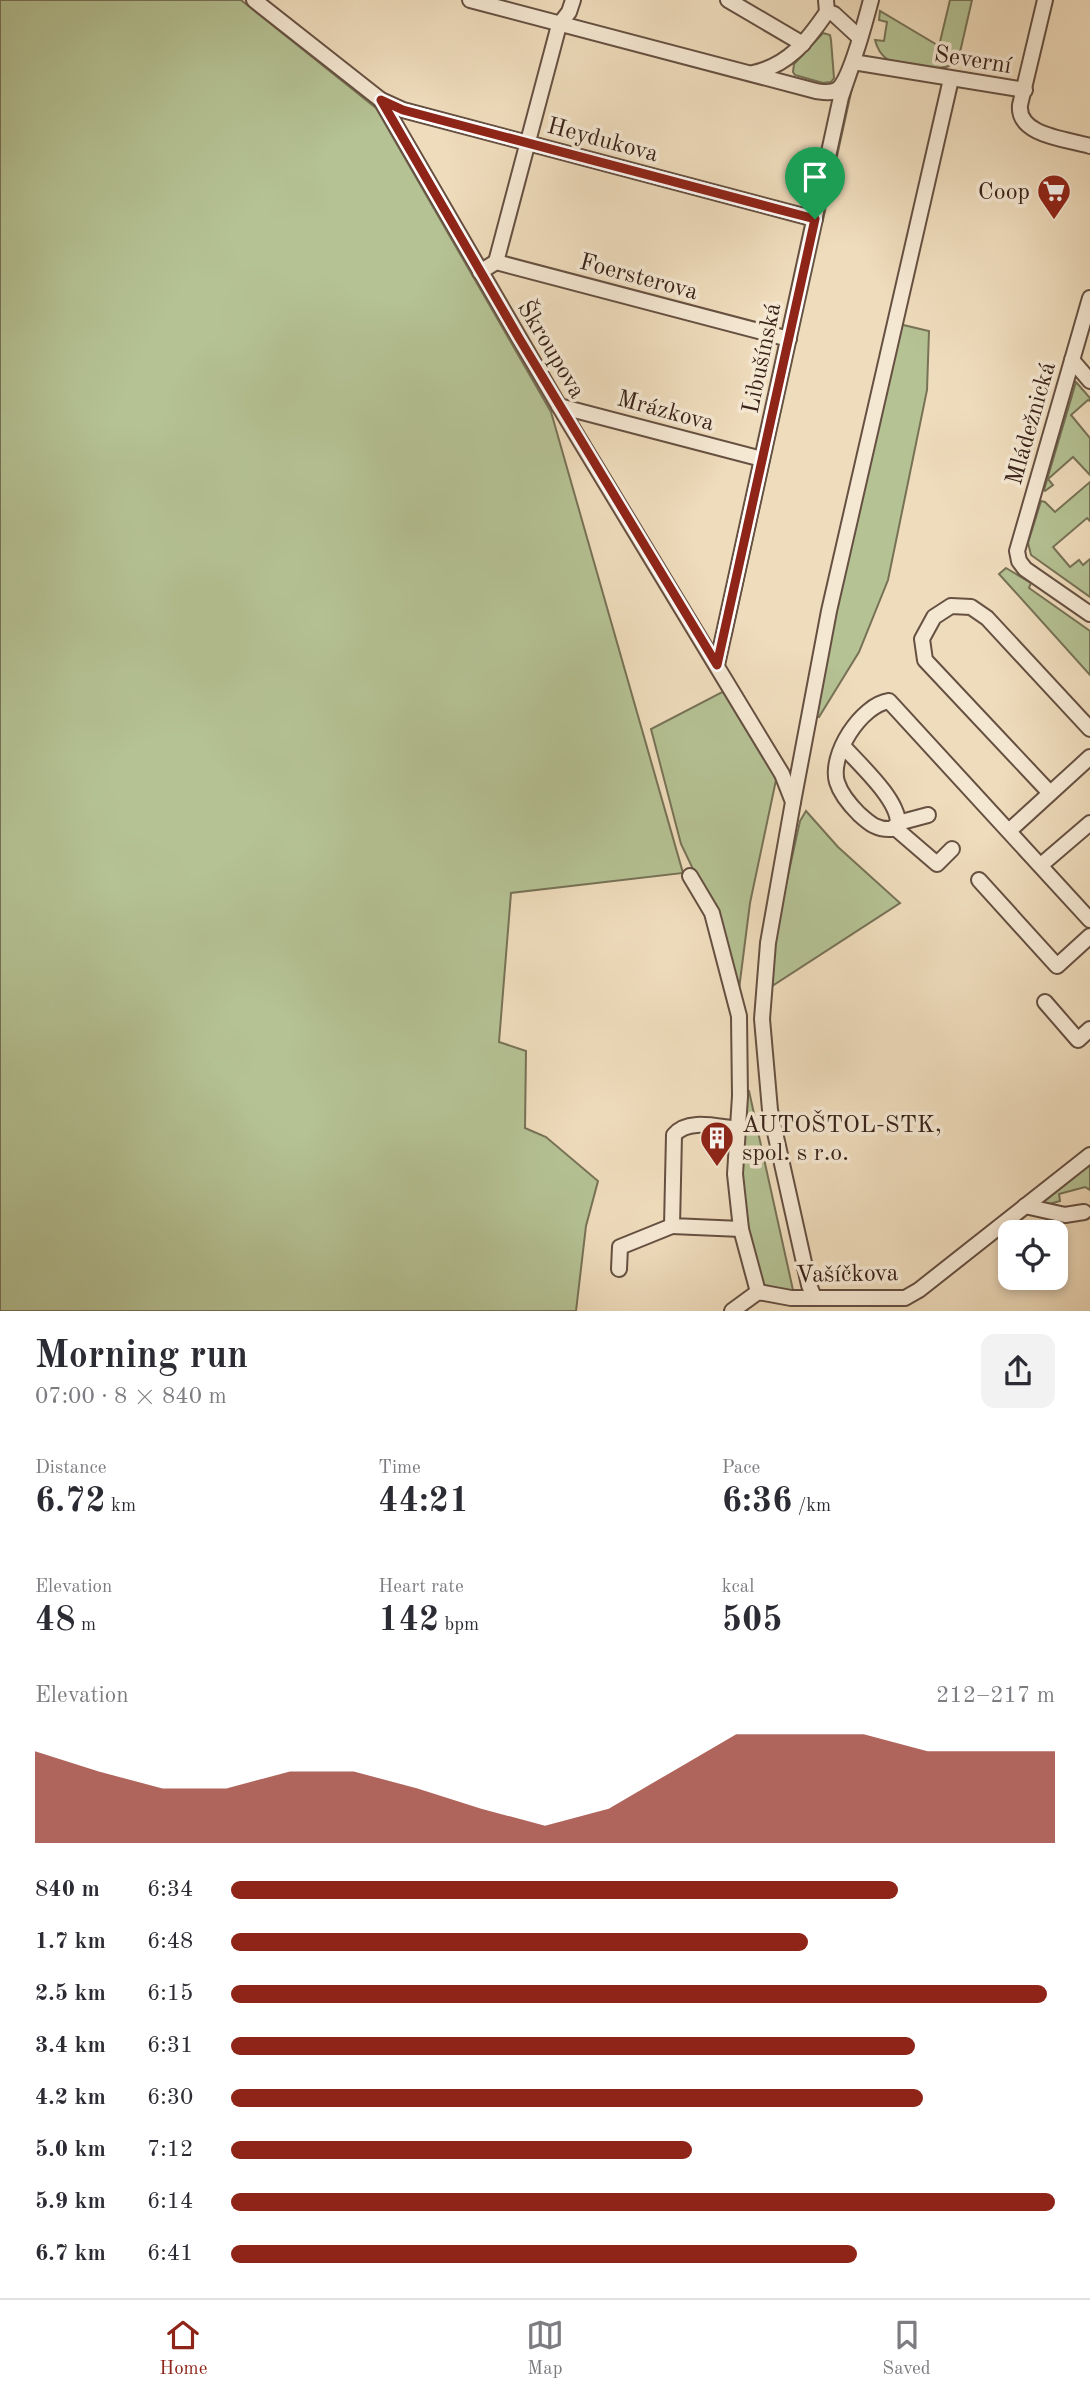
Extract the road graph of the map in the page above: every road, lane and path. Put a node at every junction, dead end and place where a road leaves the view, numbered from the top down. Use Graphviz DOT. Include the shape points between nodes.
graph roads {
  1 [pos="254,0"];
  2 [pos="470,0"];
  3 [pos="573,0"];
  4 [pos="728,0"];
  5 [pos="871,0"];
  6 [pos="1045,0"];
  7 [pos="827,4"];
  8 [pos="559,24"];
  9 [pos="856,33"];
  10 [pos="803,44"];
  11 [pos="789,58"];
  12 [pos="853,62"];
  13 [pos="752,73"];
  14 [pos="951,79"];
  15 [pos="782,81"];
  16 [pos="1025,90"];
  17 [pos="830,92"];
  18 [pos="381,100"];
  19 [pos="839,108"];
  20 [pos="528,143"];
  21 [pos="1090,146"];
  22 [pos="815,219"];
  23 [pos="496,262"];
  24 [pos="480,272"];
  25 [pos="1090,298"];
  26 [pos="789,339"];
  27 [pos="1072,360"];
  28 [pos="1090,381"];
  29 [pos="559,406"];
  30 [pos="762,459"];
  31 [pos="1090,614"];
  32 [pos="717,665"];
  33 [pos="1090,729"];
  34 [pos="843,746"];
  35 [pos="1090,757"];
  36 [pos="1050,793"];
  37 [pos="793,802"];
  38 [pos="928,815"];
  39 [pos="1090,822"];
  40 [pos="896,825"];
  41 [pos="1010,830"];
  42 [pos="952,849"];
  43 [pos="1041,865"];
  44 [pos="690,876"];
  45 [pos="979,880"];
  46 [pos="1090,920"];
  47 [pos="1090,936"];
  48 [pos="1045,1002"];
  49 [pos="1090,1029"];
  50 [pos="737,1129"];
  51 [pos="1090,1155"];
  52 [pos="1025,1206"];
  53 [pos="1084,1212"];
  54 [pos="672,1226"];
  55 [pos="741,1229"];
  56 [pos="619,1269"];
  57 [pos="758,1292"];
  58 [pos="814,1297"];
  59 [pos="791,1305"];
  60 [pos="732,1311"];
  1 -- 18 [label="street, Škroupova"];
  2 -- 8 [label="street"];
  3 -- 8 [label="street"];
  4 -- 10 [label="street"];
  5 -- 9 [label="street, Libušínská"];
  6 -- 16 [label="street"];
  7 -- 9 [label="street"];
  7 -- 10 [label="street"];
  8 -- 13 [label="street"];
  8 -- 20 [label="street"];
  9 -- 12 [label="street, Libušínská"];
  10 -- 11 [label="street"];
  11 -- 13 [label="street"];
  11 -- 15 [label="street" via="781,70"];
  12 -- 14 [label="street, Severní"];
  12 -- 17 [label="street" via="838,89"];
  12 -- 19 [label="street, Libušínská"];
  13 -- 15 [label="street"];
  14 -- 16 [label="street, Severní"];
  14 -- 37 [label="street" via="829,611"];
  15 -- 17 [label="street"];
  16 -- 21 [label="street, Severní" via="1020,109 1027,126"];
  17 -- 19 [label="street"];
  18 -- 20 [label="street, Heydukova"];
  18 -- 24 [label="street, Škroupova"];
  19 -- 22 [label="street, Libušínská"];
  20 -- 22 [label="street, Heydukova"];
  20 -- 23 [label="street"];
  22 -- 26 [label="street, Libušínská"];
  23 -- 24 [label="street"];
  23 -- 26 [label="street, Foersterova"];
  24 -- 29 [label="street, Škroupova"];
  25 -- 27 [label="street, Mládežnická"];
  26 -- 30 [label="street, Libušínská"];
  27 -- 28 [label="street"];
  27 -- 31 [label="street, Mládežnická" via="1017,551 1025,569"];
  29 -- 30 [label="street, Mrázkova"];
  29 -- 32 [label="street, Škroupova"];
  30 -- 32 [label="street, Libušínská"];
  32 -- 37 [label="street, Škroupova" via="782,774"];
  33 -- 36 [label="street" via="987,618 971,607 951,606 934,617 922,639 925,660"];
  34 -- 40 [label="street" via="887,796 898,816"];
  34 -- 40 [label="street" via="836,766 841,792 880,830"];
  34 -- 41 [label="street" via="868,712 879,702 889,701"];
  35 -- 36 [label="street"];
  36 -- 41 [label="street"];
  37 -- 58 [label="street" via="768,943 762,1019 770,1110"];
  38 -- 40 [label="street"];
  39 -- 43 [label="street"];
  40 -- 42 [label="street" via="937,864"];
  41 -- 43 [label="street"];
  43 -- 46 [label="street"];
  44 -- 50 [label="street" via="712,913 738,1016"];
  45 -- 47 [label="street" via="1057,966"];
  48 -- 49 [label="street" via="1078,1040"];
  50 -- 54 [label="street" via="690,1125 680,1127 674,1135"];
  50 -- 55 [label="street" via="735,1174"];
  51 -- 52 [label="street, Vašíčkova"];
  52 -- 53 [label="street" via="1065,1215"];
  52 -- 58 [label="street, Vašíčkova" via="905,1298"];
  54 -- 55 [label="street"];
  54 -- 56 [label="street" via="620,1247"];
  55 -- 57 [label="street"];
  57 -- 59 [label="street, Vašíčkova"];
  57 -- 60 [label="street"];
  58 -- 59 [label="street, Vašíčkova"];
}
